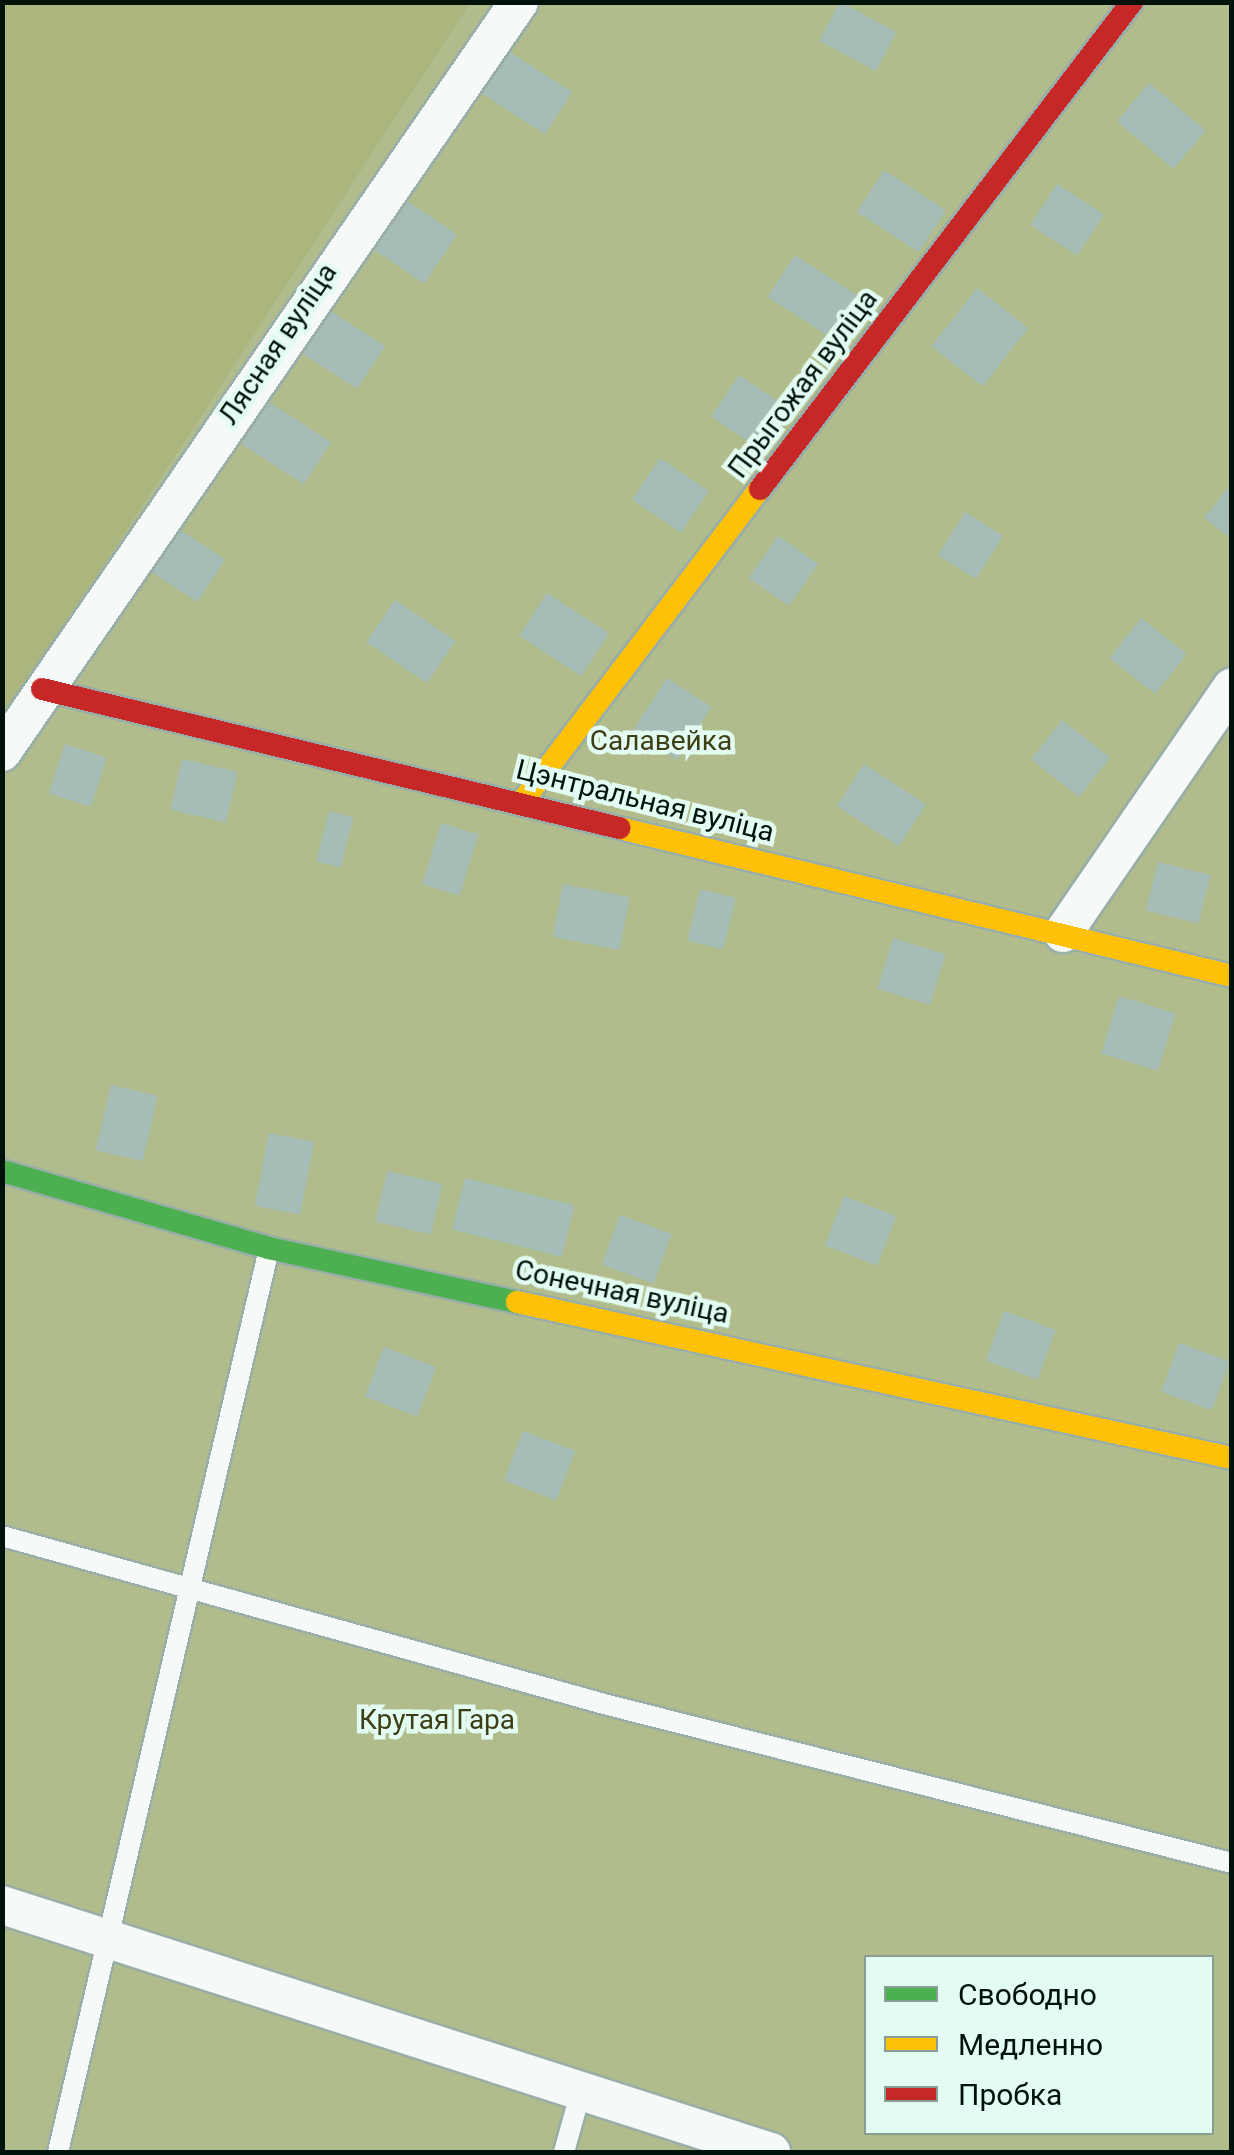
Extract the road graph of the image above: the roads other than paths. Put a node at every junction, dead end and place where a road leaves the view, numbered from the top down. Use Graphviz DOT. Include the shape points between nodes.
graph roads {
  1 [pos="519,2"];
  2 [pos="1132,2"];
  3 [pos="1232,688"];
  4 [pos="42,690"];
  5 [pos="2,752"];
  6 [pos="522,802"];
  7 [pos="1064,932"];
  8 [pos="1232,976"];
  9 [pos="2,1171"];
  10 [pos="269,1248"];
  11 [pos="1232,1458"];
  12 [pos="2,1536"];
  13 [pos="182,1591"];
  14 [pos="1232,1863"];
  15 [pos="2,1905"];
  16 [pos="105,1937"];
  17 [pos="581,2091"];
  18 [pos="58,2152"];
  19 [pos="564,2152"];
  20 [pos="771,2152"];
  1 -- 4 [label="street, Лясная вуліца"];
  2 -- 6 [label="street, Прыгожая вуліца"];
  3 -- 7 [label="street"];
  4 -- 5 [label="street, Лясная вуліца"];
  4 -- 6 [label="street, Цэнтральная вуліца"];
  6 -- 7 [label="street, Цэнтральная вуліца"];
  7 -- 8 [label="street, Цэнтральная вуліца"];
  9 -- 10 [label="street, Сонечная вуліца"];
  10 -- 11 [label="street, Сонечная вуліца"];
  10 -- 13 [label="lane"];
  12 -- 13 [label="lane"];
  13 -- 14 [label="lane"];
  13 -- 16 [label="lane"];
  15 -- 16 [label="street"];
  16 -- 17 [label="street"];
  16 -- 18 [label="lane"];
  17 -- 19 [label="lane"];
  17 -- 20 [label="street"];
}
